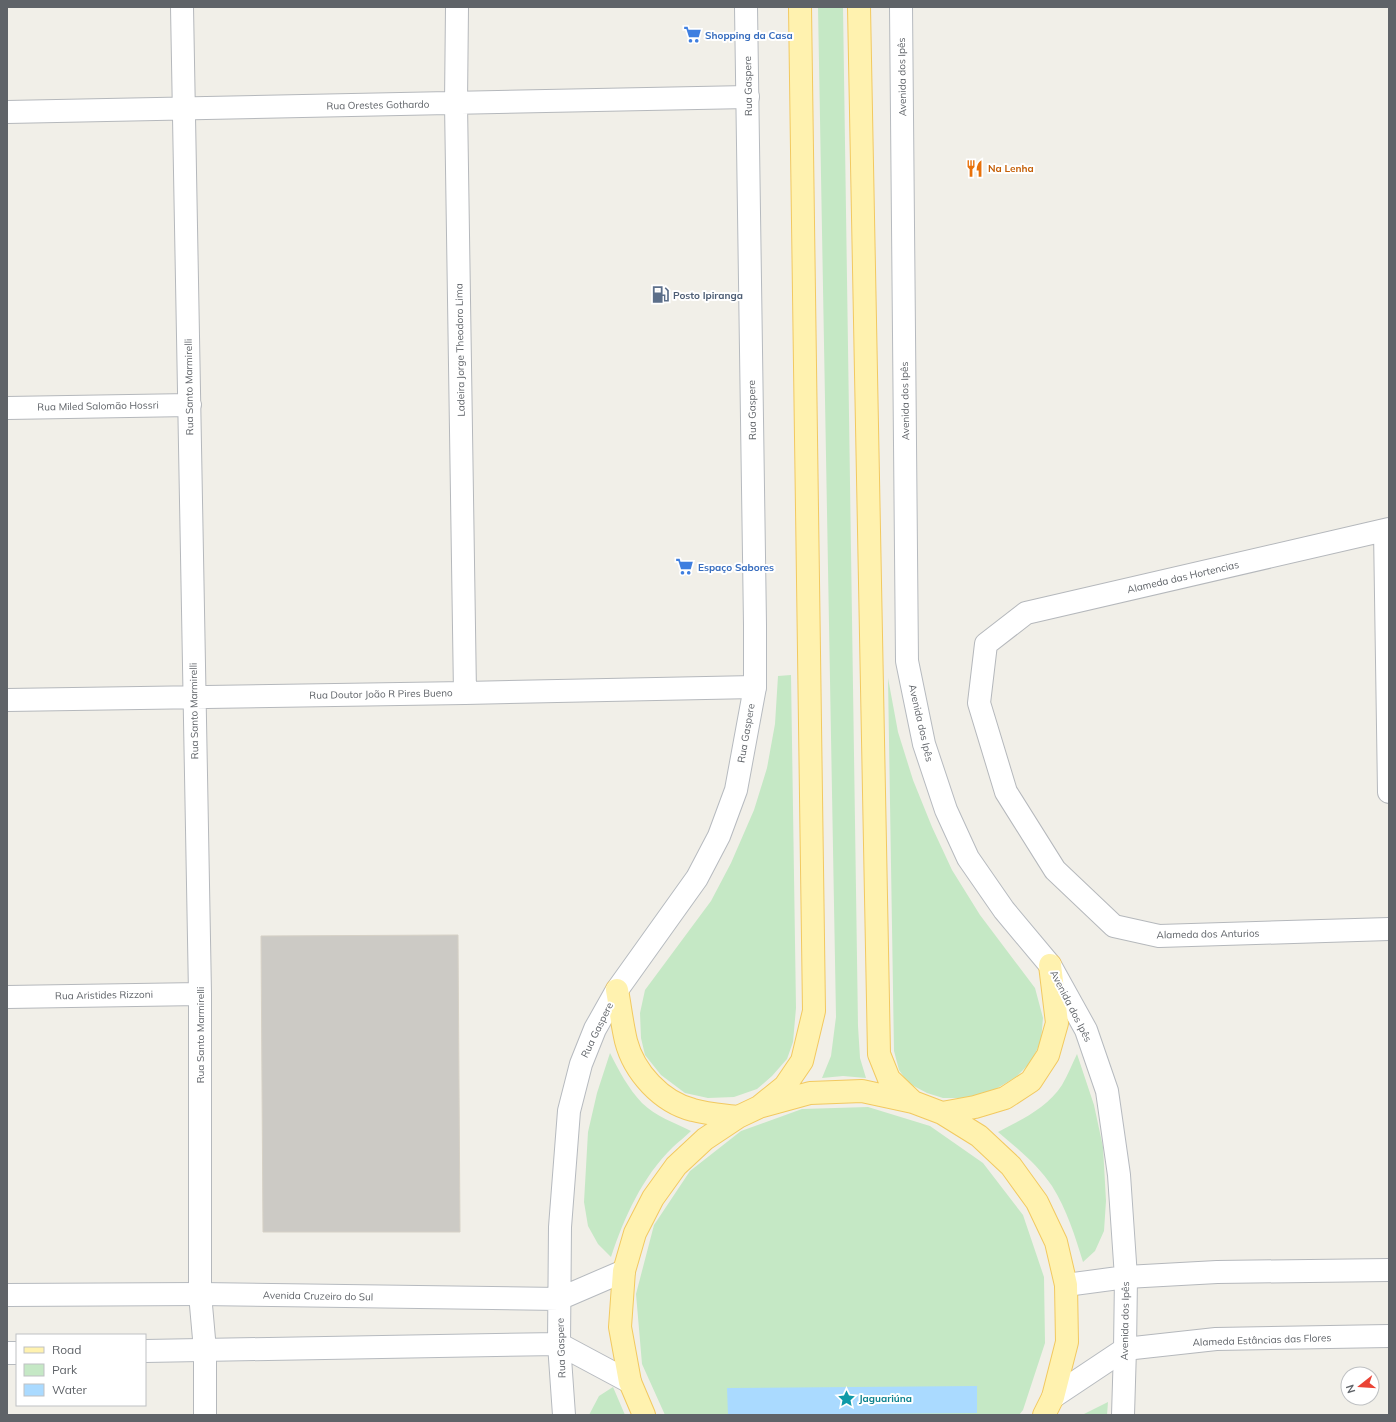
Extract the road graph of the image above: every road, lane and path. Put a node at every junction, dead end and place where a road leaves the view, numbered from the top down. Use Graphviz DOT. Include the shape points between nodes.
graph roads {
  1 [pos="182,7"];
  2 [pos="457,7"];
  3 [pos="746,7"];
  4 [pos="800,7"];
  5 [pos="859,7"];
  6 [pos="901,7"];
  7 [pos="748,97"];
  8 [pos="456,103"];
  9 [pos="184,108"];
  10 [pos="7,112"];
  11 [pos="190,405"];
  12 [pos="7,408"];
  13 [pos="1387,529"];
  14 [pos="986,644"];
  15 [pos="755,686"];
  16 [pos="466,693"];
  17 [pos="194,697"];
  18 [pos="7,700"];
  19 [pos="1389,792"];
  20 [pos="1389,929"];
  21 [pos="1050,966"];
  22 [pos="617,990"];
  23 [pos="200,994"];
  24 [pos="7,997"];
  25 [pos="913,1102"];
  26 [pos="759,1107"];
  27 [pos="942,1113"];
  28 [pos="738,1117"];
  29 [pos="1389,1270"];
  30 [pos="624,1272"];
  31 [pos="1126,1277"];
  32 [pos="1066,1285"];
  33 [pos="200,1294"];
  34 [pos="7,1295"];
  35 [pos="559,1299"];
  36 [pos="1389,1336"];
  37 [pos="560,1344"];
  38 [pos="1125,1349"];
  39 [pos="146,1350"];
  40 [pos="205,1350"];
  41 [pos="630,1382"];
  42 [pos="1049,1406"];
  43 [pos="205,1415"];
  44 [pos="564,1415"];
  45 [pos="644,1415"];
  46 [pos="1123,1415"];
  1 -- 9 [label="street, Rua Santo Marmirelli"];
  2 -- 8 [label="street, Ladeira Jorge Theodoro Lima"];
  3 -- 7 [label="street, Rua Gaspere"];
  4 -- 26 [label="main road" via="814,1011 802,1061 785,1086"];
  5 -- 25 [label="main road" via="879,1054 889,1079"];
  6 -- 21 [label="street, Avenida dos Ipês" via="907,661 924,744 946,810 968,858 1004,910"];
  7 -- 8 [label="street, Rua Orestes Gothardo"];
  7 -- 15 [label="street, Rua Gaspere"];
  8 -- 9 [label="street, Rua Orestes Gothardo"];
  8 -- 16 [label="street, Ladeira Jorge Theodoro Lima"];
  9 -- 10 [label="street, Rua Orestes Gothardo"];
  9 -- 11 [label="street, Rua Santo Marmirelli"];
  11 -- 12 [label="street, Rua Miled Salomão Hossri"];
  11 -- 17 [label="street, Rua Santo Marmirelli"];
  13 -- 14 [label="street, Alameda das Hortencias" via="1026,613"];
  13 -- 19 [label="street"];
  14 -- 20 [label="street, Alameda dos Anturios" via="979,703 1006,792 1055,870 1114,926 1159,936"];
  15 -- 16 [label="street, Rua Doutor João R Pires Bueno"];
  15 -- 22 [label="street, Rua Gaspere" via="736,790 719,836 696,878"];
  16 -- 17 [label="street, Rua Doutor João R Pires Bueno"];
  17 -- 18 [label="street, Rua Doutor João R Pires Bueno"];
  17 -- 23 [label="street, Rua Santo Marmirelli"];
  21 -- 27 [label="main road" via="1057,1023 1048,1055 1031,1081 1005,1098"];
  21 -- 31 [label="street, Avenida dos Ipês" via="1086,1030 1107,1091 1119,1175"];
  22 -- 28 [label="main road" via="626,1042 636,1064 650,1084 668,1099 692,1110"];
  22 -- 35 [label="street, Rua Gaspere" via="595,1029 580,1064 569,1111 560,1227"];
  23 -- 24 [label="street, Rua Aristides Rizzoni"];
  23 -- 33 [label="street, Rua Santo Marmirelli"];
  25 -- 26 [label="main road" via="862,1091 810,1093"];
  25 -- 27 [label="main road"];
  26 -- 28 [label="main road"];
  27 -- 32 [label="main road" via="979,1136 1011,1166 1033,1196 1056,1242"];
  28 -- 30 [label="main road" via="705,1139 676,1166 653,1198 635,1234"];
  29 -- 31 [label="street" via="1217,1272"];
  30 -- 35 [label="street, Avenida Cruzeiro do Sul"];
  30 -- 41 [label="main road" via="620,1327"];
  31 -- 32 [label="street"];
  31 -- 38 [label="street, Avenida dos Ipês"];
  32 -- 42 [label="main road" via="1067,1342"];
  33 -- 34 [label="street, Avenida Cruzeiro do Sul"];
  33 -- 35 [label="street, Avenida Cruzeiro do Sul"];
  33 -- 40 [label="street, Rua Santo Marmirelli"];
  35 -- 37 [label="street, Rua Gaspere"];
  36 -- 38 [label="street, Alameda Estâncias das Flores" via="1216,1339"];
  37 -- 40 [label="street"];
  37 -- 41 [label="street"];
  37 -- 44 [label="street, Rua Gaspere"];
  38 -- 42 [label="street, Alameda Estâncias das Flores"];
  38 -- 46 [label="street, Avenida dos Ipês"];
  39 -- 40 [label="street"];
  40 -- 43 [label="street, Rua Santo Marmirelli"];
  41 -- 45 [label="main road"];
}
